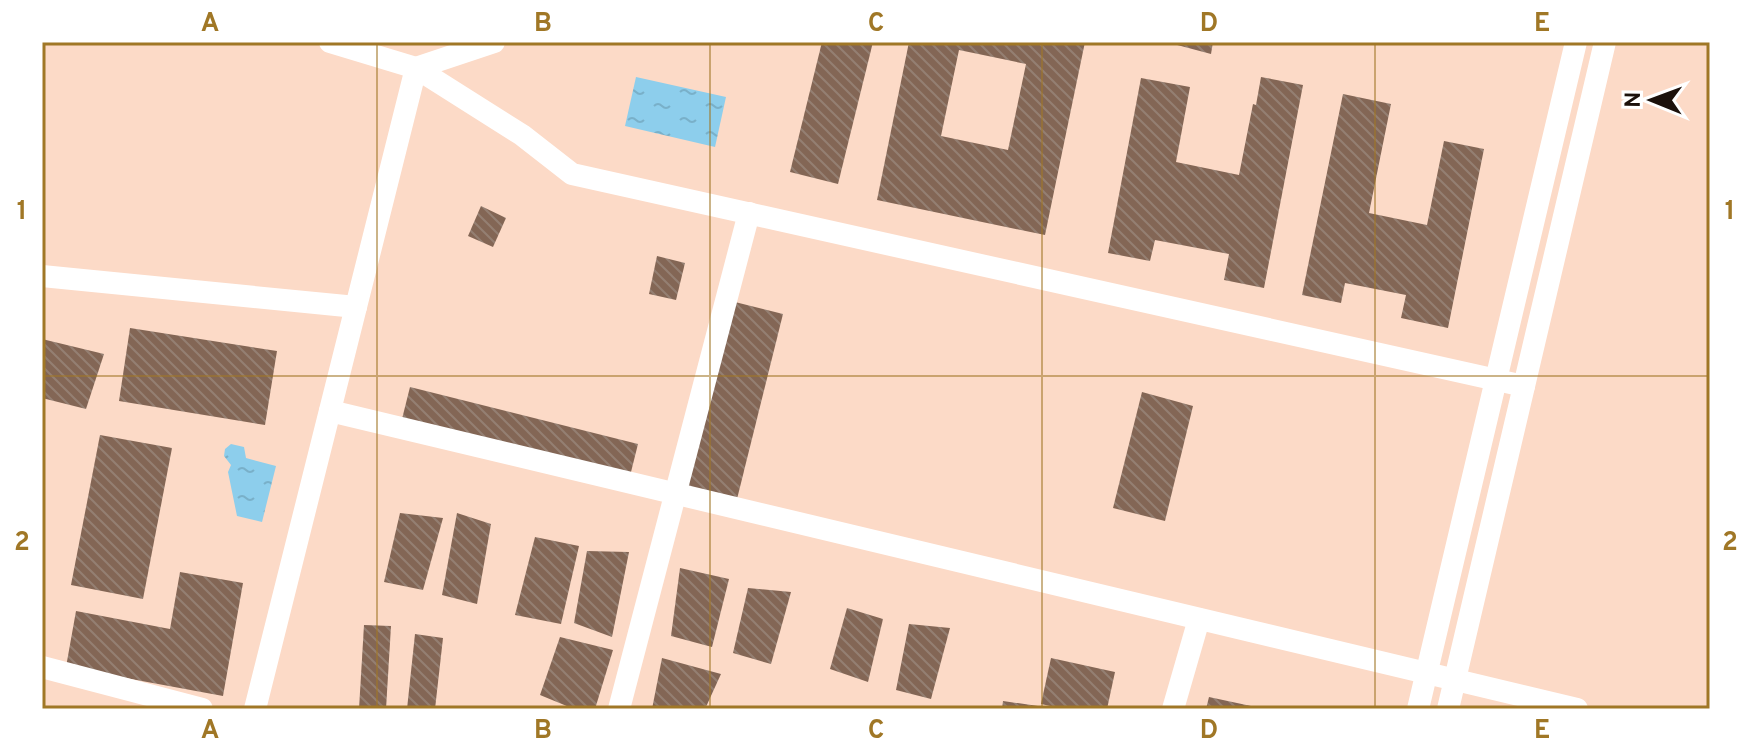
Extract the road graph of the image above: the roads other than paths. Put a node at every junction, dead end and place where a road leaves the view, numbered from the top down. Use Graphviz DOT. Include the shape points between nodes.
graph roads {
  1 [pos="330,42"];
  2 [pos="494,42"];
  3 [pos="1576,42"];
  4 [pos="1605,42"];
  5 [pos="416,68"];
  6 [pos="749,213"];
  7 [pos="42,276"];
  8 [pos="356,307"];
  9 [pos="1496,379"];
  10 [pos="1524,386"];
  11 [pos="330,411"];
  12 [pos="676,494"];
  13 [pos="1199,619"];
  14 [pos="42,667"];
  15 [pos="1426,673"];
  16 [pos="1455,680"];
  17 [pos="202,709"];
  18 [pos="255,709"];
  19 [pos="619,709"];
  20 [pos="1173,709"];
  21 [pos="1418,709"];
  22 [pos="1448,709"];
  23 [pos="1577,709"];
  1 -- 5 [label="street"];
  2 -- 5 [label="street"];
  3 -- 9 [label="street"];
  4 -- 10 [label="street"];
  5 -- 6 [label="street" via="522,135 572,174"];
  5 -- 8 [label="street"];
  6 -- 9 [label="street"];
  6 -- 12 [label="street"];
  7 -- 8 [label="street"];
  8 -- 11 [label="street"];
  9 -- 10 [label="street"];
  9 -- 15 [label="street"];
  10 -- 16 [label="street"];
  11 -- 12 [label="street"];
  11 -- 18 [label="street"];
  12 -- 13 [label="street"];
  12 -- 19 [label="street"];
  13 -- 15 [label="street"];
  13 -- 20 [label="street"];
  14 -- 17 [label="street"];
  15 -- 16 [label="street"];
  15 -- 21 [label="street"];
  16 -- 22 [label="street"];
  16 -- 23 [label="street"];
}
